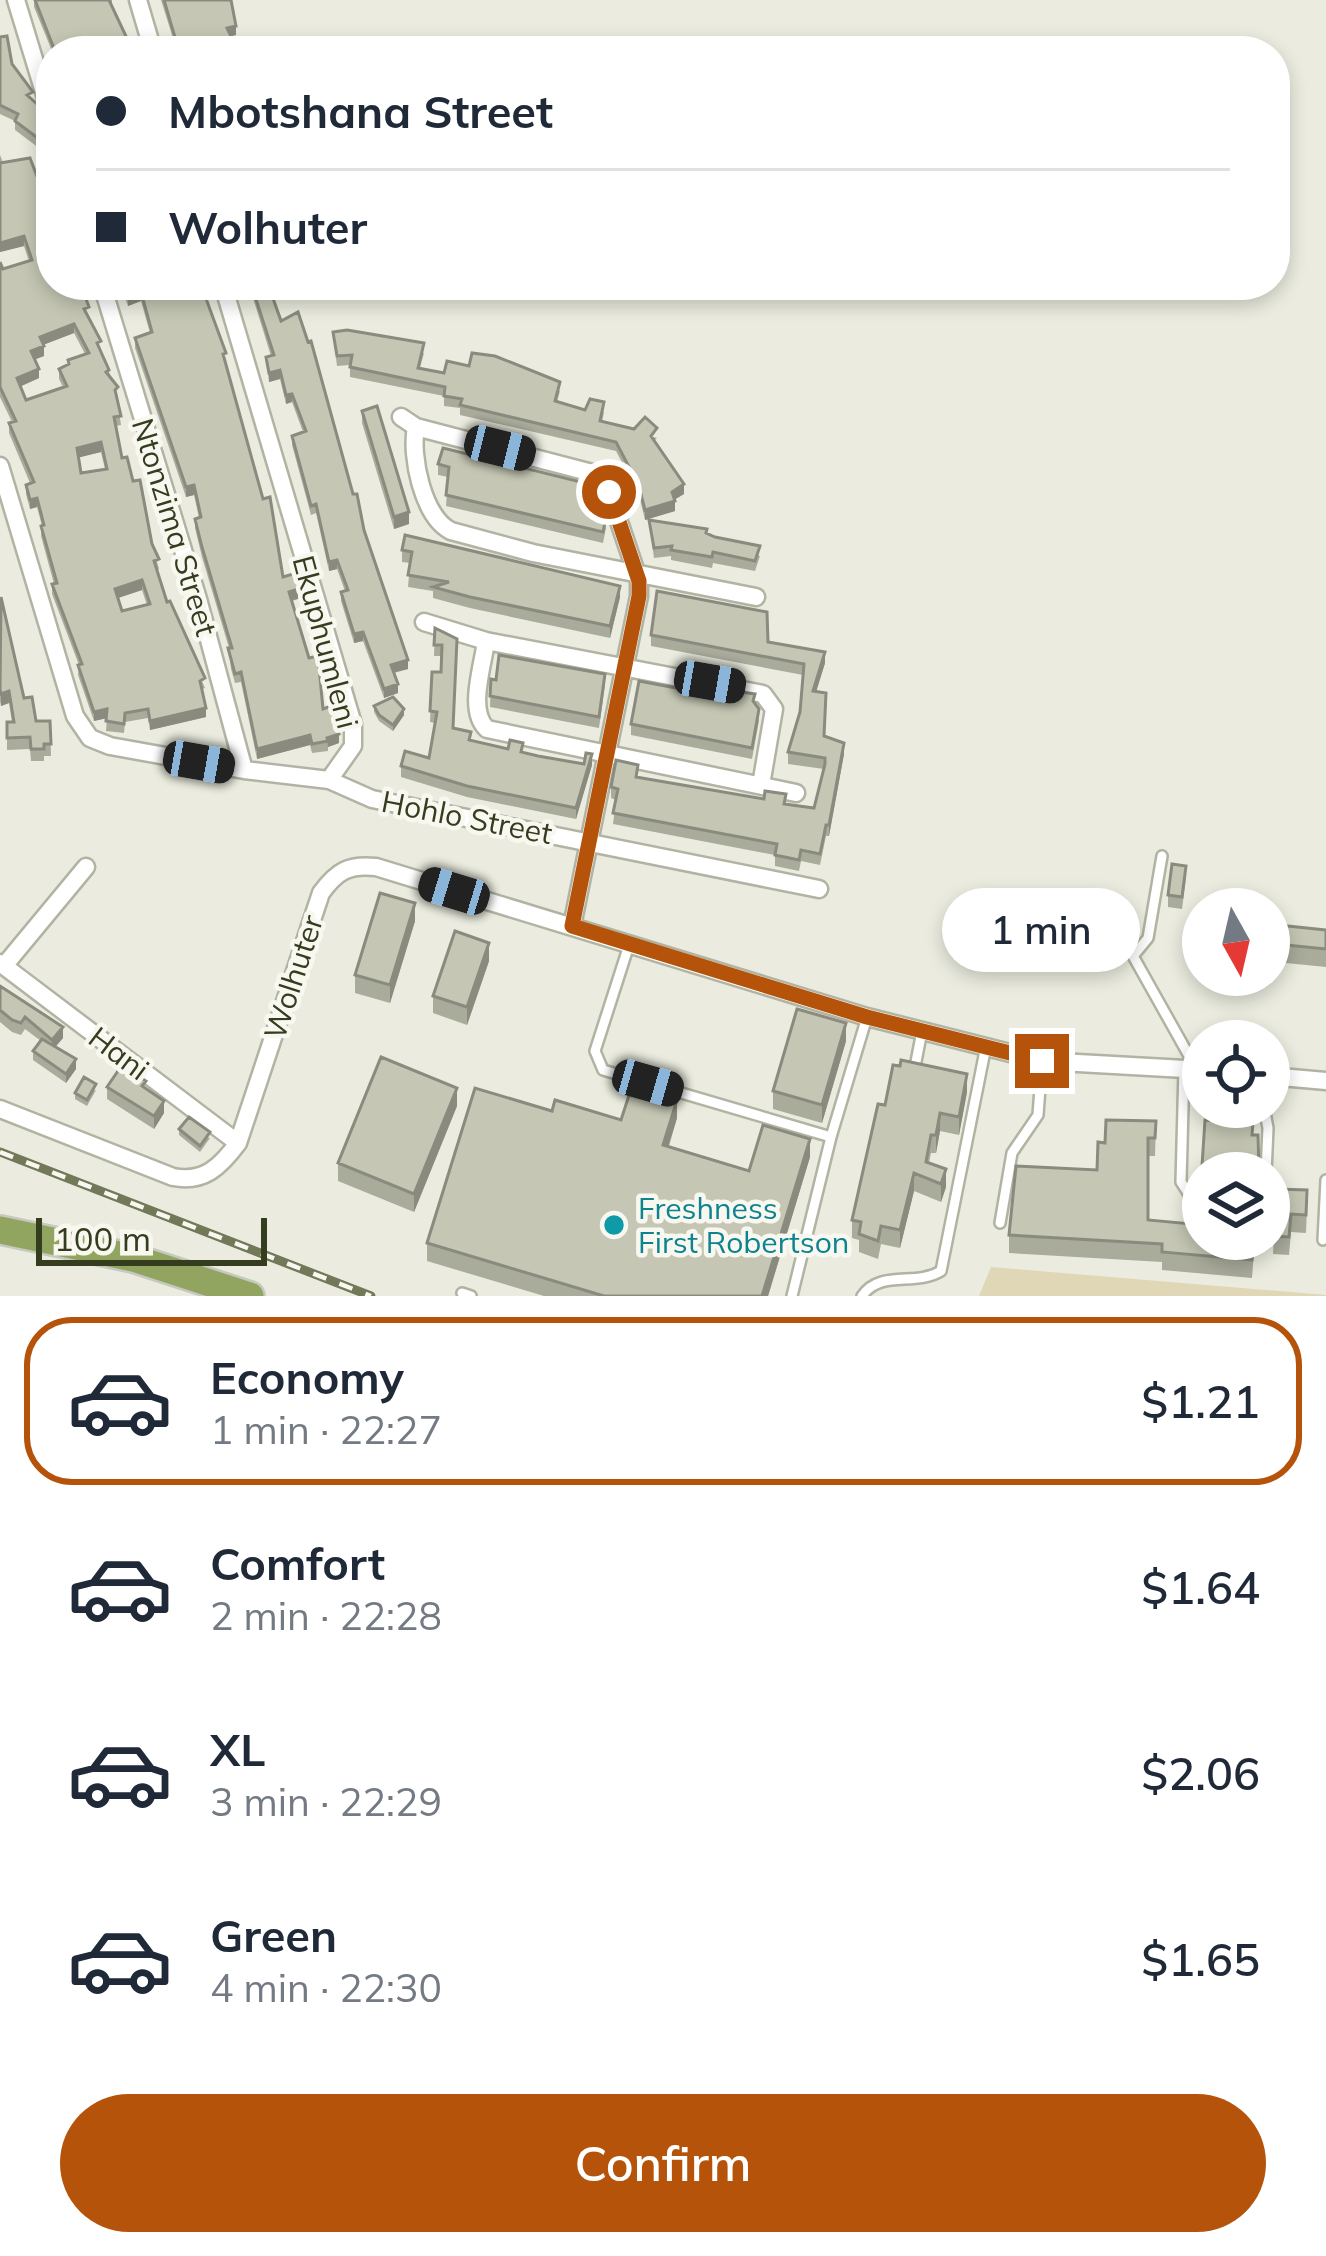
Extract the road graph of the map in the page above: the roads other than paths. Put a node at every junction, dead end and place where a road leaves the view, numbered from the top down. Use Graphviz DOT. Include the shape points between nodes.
graph roads {
  1 [pos="16,0"];
  2 [pos="138,0"];
  3 [pos="149,36"];
  4 [pos="36,66"];
  5 [pos="107,300"];
  6 [pos="227,300"];
  7 [pos="0,466"];
  8 [pos="636,573"];
  9 [pos="756,596"];
  10 [pos="424,622"];
  11 [pos="486,640"];
  12 [pos="625,667"];
  13 [pos="607,754"];
  14 [pos="244,770"];
  15 [pos="329,780"];
  16 [pos="761,784"];
  17 [pos="796,793"];
  18 [pos="590,842"];
  19 [pos="1162,856"];
  20 [pos="86,867"];
  21 [pos="819,889"];
  22 [pos="1114,922"];
  23 [pos="572,926"];
  24 [pos="629,945"];
  25 [pos="1134,955"];
  26 [pos="2,965"];
  27 [pos="867,1017"];
  28 [pos="922,1030"];
  29 [pos="1182,1045"];
  30 [pos="986,1046"];
  31 [pos="1042,1061"];
  32 [pos="1182,1069"];
  33 [pos="914,1073"];
  34 [pos="1290,1078"];
  35 [pos="1326,1081"];
  36 [pos="0,1109"];
  37 [pos="831,1138"];
  38 [pos="238,1143"];
  39 [pos="1326,1180"];
  40 [pos="1000,1222"];
  41 [pos="0,1230"];
  42 [pos="1323,1240"];
  43 [pos="250,1296"];
  44 [pos="792,1296"];
  45 [pos="862,1296"];
  1 -- 4 [label="street"];
  2 -- 3 [label="street"];
  5 -- 14 [label="street, Ntonzima Street"];
  6 -- 15 [label="street, Ekuphumleni" via="353,724 353,746"];
  7 -- 14 [label="street" via="75,716 91,738"];
  8 -- 8 [label="street" via="596,474 409,422 440,525"];
  8 -- 9 [label="street"];
  8 -- 12 [label="street"];
  10 -- 11 [label="street"];
  11 -- 12 [label="street"];
  11 -- 13 [label="street" via="480,724"];
  12 -- 13 [label="street"];
  12 -- 16 [label="street" via="753,690 771,701"];
  13 -- 16 [label="street"];
  13 -- 18 [label="street"];
  14 -- 15 [label="street"];
  15 -- 18 [label="street, Hohlo Street" via="372,799"];
  16 -- 17 [label="street"];
  18 -- 21 [label="street, Hohlo Street"];
  18 -- 23 [label="street"];
  19 -- 25 [label="lane" via="1148,938"];
  20 -- 26 [label="street"];
  22 -- 25 [label="lane"];
  23 -- 24 [label="street, Wolhuter"];
  23 -- 38 [label="street, Wolhuter" via="376,868 343,869 321,893"];
  24 -- 27 [label="street, Wolhuter"];
  24 -- 37 [label="lane" via="595,1051 603,1070"];
  25 -- 29 [label="lane"];
  26 -- 38 [label="street, Hani"];
  27 -- 28 [label="street, Wolhuter"];
  27 -- 37 [label="lane"];
  28 -- 30 [label="street, Wolhuter"];
  28 -- 33 [label="lane"];
  30 -- 31 [label="street, Wolhuter"];
  30 -- 45 [label="lane" via="940,1271 882,1280"];
  31 -- 32 [label="street, Wolhuter"];
  31 -- 40 [label="lane" via="1038,1115 1012,1153"];
  34 -- 35 [label="street"];
  36 -- 38 [label="street, Wolhuter" via="184,1179 208,1174"];
  37 -- 44 [label="lane"];
  39 -- 42 [label="lane"];
  41 -- 43 [label="main road" via="133,1258"];
}
